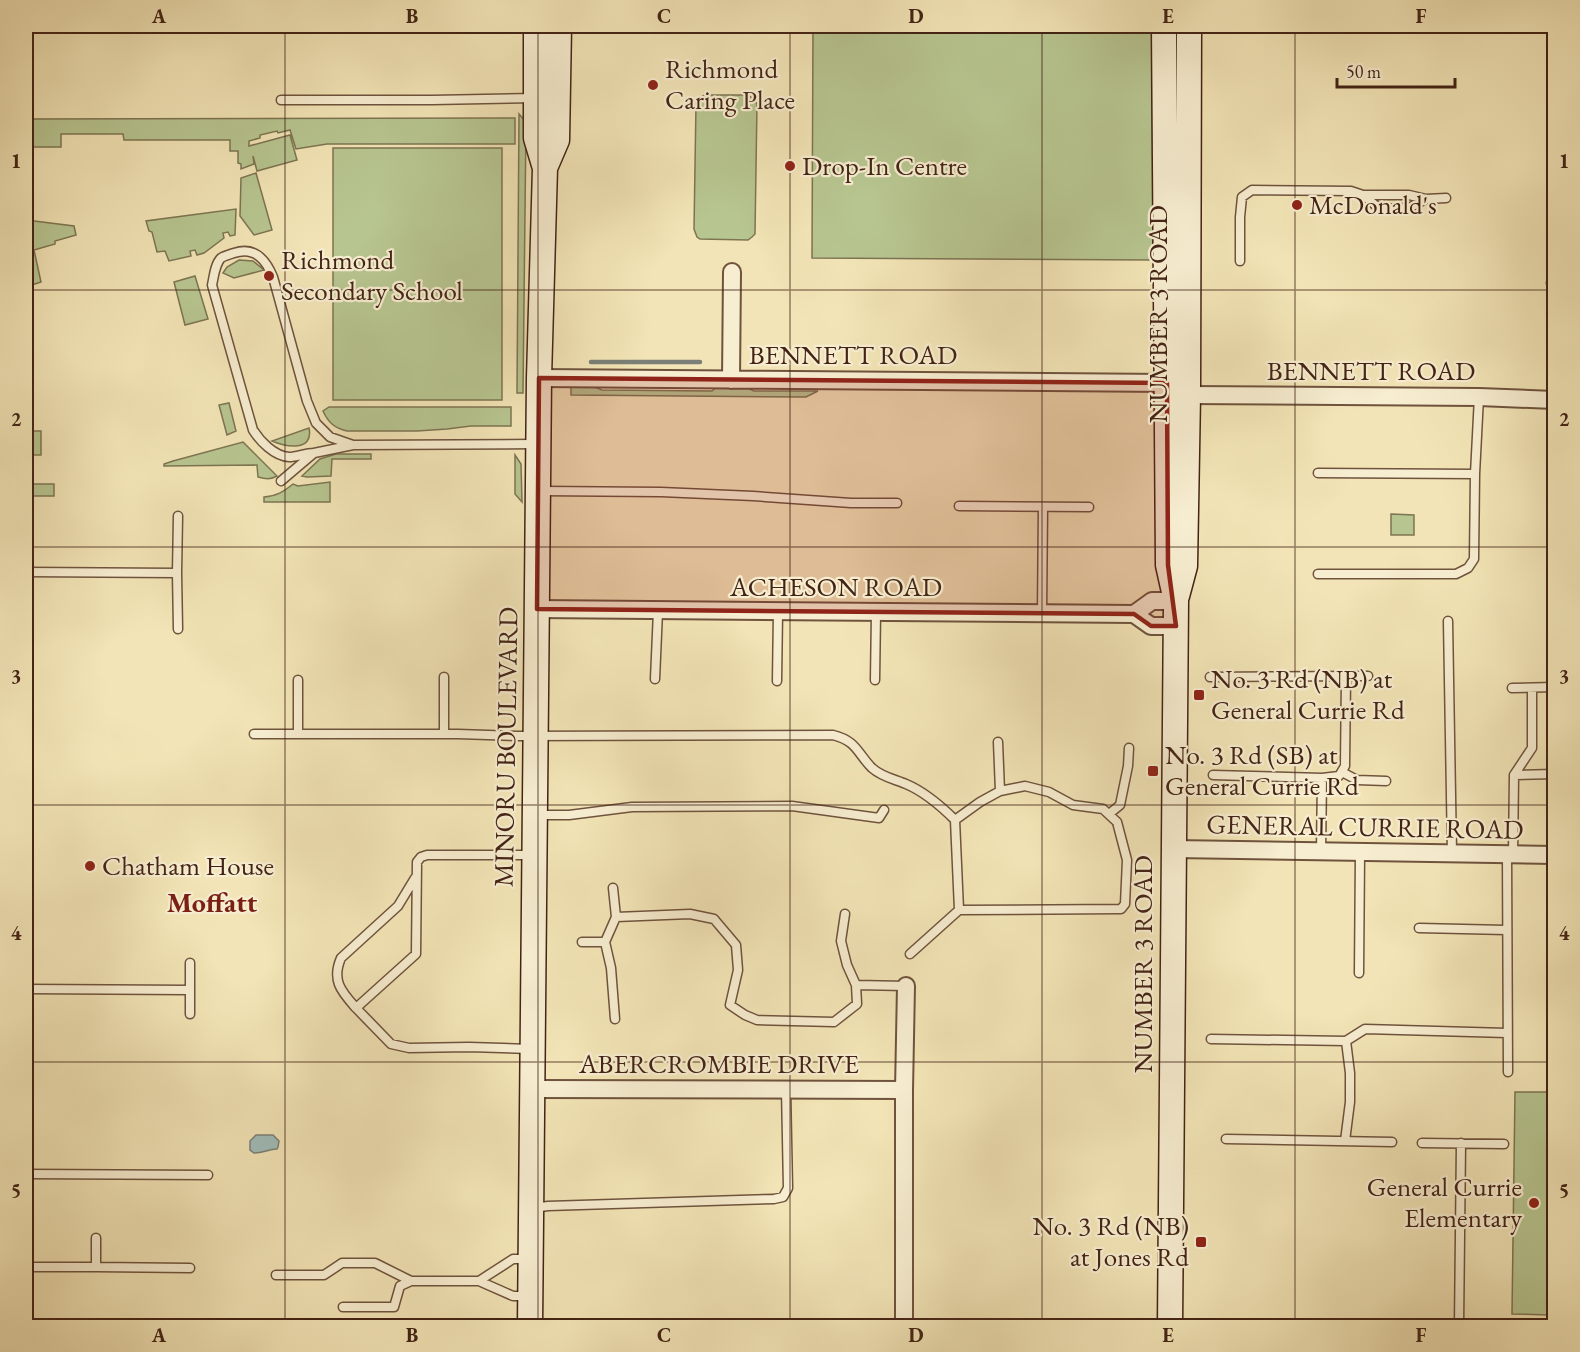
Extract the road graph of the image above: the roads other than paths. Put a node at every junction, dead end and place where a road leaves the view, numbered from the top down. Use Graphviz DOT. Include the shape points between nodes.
graph roads {
  1 [pos="536,26"];
  2 [pos="559,26"];
  3 [pos="1164,26"];
  4 [pos="1189,26"];
  5 [pos="547,98"];
  6 [pos="281,100"];
  7 [pos="1363,195"];
  8 [pos="1446,198"];
  9 [pos="1426,199"];
  10 [pos="1240,261"];
  11 [pos="732,272"];
  12 [pos="1167,376"];
  13 [pos="539,378"];
  14 [pos="731,380"];
  15 [pos="1188,395"];
  16 [pos="1479,397"];
  17 [pos="1554,400"];
  18 [pos="539,444"];
  19 [pos="353,445"];
  20 [pos="314,453"];
  21 [pos="1318,473"];
  22 [pos="1475,474"];
  23 [pos="281,481"];
  24 [pos="538,491"];
  25 [pos="897,503"];
  26 [pos="959,506"];
  27 [pos="1043,507"];
  28 [pos="1089,507"];
  29 [pos="178,516"];
  30 [pos="26,572"];
  31 [pos="177,573"];
  32 [pos="1318,574"];
  33 [pos="1176,601"];
  34 [pos="537,609"];
  35 [pos="658,611"];
  36 [pos="778,612"];
  37 [pos="876,613"];
  38 [pos="1042,614"];
  39 [pos="1134,614"];
  40 [pos="1448,621"];
  41 [pos="1176,626"];
  42 [pos="178,629"];
  43 [pos="1368,676"];
  44 [pos="444,677"];
  45 [pos="1210,677"];
  46 [pos="1346,677"];
  47 [pos="656,679"];
  48 [pos="298,680"];
  49 [pos="875,680"];
  50 [pos="777,681"];
  51 [pos="1554,687"];
  52 [pos="1512,688"];
  53 [pos="1532,688"];
  54 [pos="254,734"];
  55 [pos="298,734"];
  56 [pos="444,734"];
  57 [pos="536,736"];
  58 [pos="998,742"];
  59 [pos="1129,748"];
  60 [pos="1342,772"];
  61 [pos="1554,774"];
  62 [pos="1213,775"];
  63 [pos="1514,775"];
  64 [pos="1322,778"];
  65 [pos="1386,781"];
  66 [pos="1000,791"];
  67 [pos="884,810"];
  68 [pos="1109,814"];
  69 [pos="535,815"];
  70 [pos="956,820"];
  71 [pos="1174,849"];
  72 [pos="1322,852"];
  73 [pos="1360,853"];
  74 [pos="1452,854"];
  75 [pos="535,855"];
  76 [pos="1510,855"];
  77 [pos="1554,855"];
  78 [pos="417,876"];
  79 [pos="613,888"];
  80 [pos="959,910"];
  81 [pos="845,914"];
  82 [pos="616,916"];
  83 [pos="1419,928"];
  84 [pos="1506,930"];
  85 [pos="582,942"];
  86 [pos="605,942"];
  87 [pos="910,954"];
  88 [pos="190,963"];
  89 [pos="1359,973"];
  90 [pos="856,985"];
  91 [pos="906,986"];
  92 [pos="26,989"];
  93 [pos="190,990"];
  94 [pos="356,1008"];
  95 [pos="190,1014"];
  96 [pos="615,1019"];
  97 [pos="1507,1033"];
  98 [pos="1211,1039"];
  99 [pos="1346,1041"];
  100 [pos="533,1049"];
  101 [pos="1508,1072"];
  102 [pos="533,1089"];
  103 [pos="786,1089"];
  104 [pos="904,1090"];
  105 [pos="1226,1139"];
  106 [pos="1345,1141"];
  107 [pos="1392,1142"];
  108 [pos="1422,1143"];
  109 [pos="1461,1143"];
  110 [pos="1504,1144"];
  111 [pos="26,1174"];
  112 [pos="208,1174"];
  113 [pos="531,1208"];
  114 [pos="96,1238"];
  115 [pos="531,1259"];
  116 [pos="26,1267"];
  117 [pos="96,1267"];
  118 [pos="190,1268"];
  119 [pos="276,1275"];
  120 [pos="411,1281"];
  121 [pos="479,1281"];
  122 [pos="531,1296"];
  123 [pos="342,1307"];
  124 [pos="530,1326"];
  125 [pos="904,1326"];
  126 [pos="1170,1326"];
  127 [pos="1459,1326"];
  1 -- 5 [label="main road, MINORU BOULEVARD"];
  2 -- 5 [label="main road, MINORU BOULEVARD"];
  3 -- 12 [label="main road, NUMBER 3 ROAD"];
  4 -- 15 [label="main road, NUMBER 3 ROAD"];
  5 -- 6 [label="lane"];
  5 -- 13 [label="main road, MINORU BOULEVARD" via="557,140 545,168"];
  7 -- 9 [label="lane"];
  7 -- 9 [label="lane" via="1380,208 1409,208"];
  7 -- 10 [label="lane" via="1351,191 1252,190 1242,197"];
  8 -- 9 [label="lane"];
  11 -- 14 [label="street"];
  12 -- 14 [label="street, BENNETT ROAD"];
  12 -- 15 [label="main road"];
  12 -- 33 [label="main road, NUMBER 3 ROAD" via="1167,565"];
  13 -- 14 [label="street, BENNETT ROAD"];
  13 -- 18 [label="main road, MINORU BOULEVARD"];
  15 -- 16 [label="street, BENNETT ROAD"];
  15 -- 33 [label="main road, NUMBER 3 ROAD" via="1185,566"];
  16 -- 17 [label="street, BENNETT ROAD"];
  16 -- 22 [label="lane"];
  18 -- 19 [label="lane"];
  18 -- 24 [label="main road, MINORU BOULEVARD"];
  19 -- 20 [label="lane"];
  19 -- 20 [label="lane" via="330,437 316,423 267,262 241,250 222,258 215,268 212,285 252,430 279,454 289,457"];
  20 -- 23 [label="lane"];
  21 -- 22 [label="lane"];
  22 -- 32 [label="lane" via="1474,559 1468,568 1455,574"];
  24 -- 25 [label="lane" via="661,492"];
  24 -- 34 [label="main road, MINORU BOULEVARD"];
  26 -- 27 [label="lane"];
  27 -- 28 [label="lane"];
  27 -- 38 [label="lane"];
  29 -- 31 [label="lane"];
  30 -- 31 [label="lane"];
  31 -- 42 [label="lane"];
  33 -- 39 [label="street, ACHESON ROAD" via="1152,601"];
  33 -- 41 [label="main road, NUMBER 3 ROAD"];
  34 -- 35 [label="street, ACHESON ROAD"];
  34 -- 57 [label="main road, MINORU BOULEVARD"];
  35 -- 36 [label="street, ACHESON ROAD"];
  35 -- 47 [label="lane"];
  36 -- 37 [label="street, ACHESON ROAD"];
  36 -- 50 [label="lane"];
  37 -- 38 [label="street, ACHESON ROAD"];
  37 -- 49 [label="lane"];
  38 -- 39 [label="street, ACHESON ROAD"];
  39 -- 41 [label="street, ACHESON ROAD" via="1151,626"];
  40 -- 74 [label="lane"];
  41 -- 71 [label="main road, NUMBER 3 ROAD"];
  43 -- 46 [label="lane"];
  44 -- 56 [label="lane"];
  45 -- 46 [label="lane"];
  46 -- 60 [label="lane"];
  48 -- 55 [label="lane"];
  51 -- 53 [label="lane"];
  52 -- 53 [label="lane"];
  53 -- 63 [label="lane" via="1532,748"];
  54 -- 55 [label="lane"];
  55 -- 56 [label="lane"];
  56 -- 57 [label="lane"];
  57 -- 69 [label="main road, MINORU BOULEVARD"];
  57 -- 70 [label="lane" via="833,735 846,738 885,777 916,789"];
  58 -- 66 [label="lane"];
  59 -- 68 [label="lane" via="1120,805"];
  60 -- 64 [label="lane" via="1335,778"];
  60 -- 65 [label="lane" via="1357,780"];
  61 -- 63 [label="lane"];
  62 -- 64 [label="lane"];
  63 -- 76 [label="lane"];
  64 -- 72 [label="lane"];
  66 -- 68 [label="lane" via="1025,786 1049,792 1073,806 1103,809"];
  66 -- 70 [label="lane"];
  67 -- 69 [label="lane" via="879,818 792,806 632,807"];
  68 -- 80 [label="lane" via="1117,822 1127,861 1125,904 1121,909"];
  69 -- 75 [label="main road, MINORU BOULEVARD"];
  70 -- 80 [label="lane"];
  71 -- 72 [label="street, GENERAL CURRIE ROAD"];
  71 -- 126 [label="main road, NUMBER 3 ROAD"];
  72 -- 73 [label="street, GENERAL CURRIE ROAD"];
  73 -- 74 [label="street, GENERAL CURRIE ROAD"];
  73 -- 89 [label="lane"];
  74 -- 76 [label="street, GENERAL CURRIE ROAD"];
  75 -- 78 [label="lane" via="427,855 417,862"];
  75 -- 100 [label="main road, MINORU BOULEVARD"];
  76 -- 77 [label="street, GENERAL CURRIE ROAD"];
  76 -- 84 [label="lane"];
  78 -- 94 [label="lane" via="416,954"];
  78 -- 94 [label="lane" via="398,906 341,958 336,968 343,993"];
  79 -- 82 [label="lane"];
  80 -- 87 [label="lane"];
  81 -- 90 [label="lane" via="841,941"];
  82 -- 86 [label="lane"];
  82 -- 90 [label="lane" via="690,914 714,919 736,945 738,970 730,1005 758,1020 834,1022 857,1004"];
  83 -- 84 [label="lane"];
  84 -- 97 [label="lane"];
  85 -- 86 [label="lane"];
  86 -- 96 [label="lane"];
  88 -- 93 [label="lane"];
  90 -- 91 [label="lane"];
  91 -- 104 [label="street"];
  92 -- 93 [label="lane"];
  93 -- 95 [label="lane"];
  94 -- 100 [label="lane" via="391,1044 409,1048"];
  97 -- 99 [label="lane" via="1365,1029"];
  97 -- 101 [label="lane"];
  98 -- 99 [label="lane"];
  99 -- 106 [label="lane" via="1350,1102"];
  100 -- 102 [label="main road, MINORU BOULEVARD"];
  102 -- 103 [label="street, ABERCROMBIE DRIVE"];
  102 -- 113 [label="main road, MINORU BOULEVARD"];
  103 -- 104 [label="street, ABERCROMBIE DRIVE"];
  103 -- 113 [label="lane" via="788,1188 783,1197"];
  104 -- 125 [label="street"];
  105 -- 106 [label="lane"];
  106 -- 107 [label="lane"];
  108 -- 109 [label="lane"];
  109 -- 110 [label="lane"];
  109 -- 127 [label="lane"];
  111 -- 112 [label="lane"];
  113 -- 115 [label="main road, MINORU BOULEVARD"];
  114 -- 117 [label="lane"];
  115 -- 121 [label="lane" via="513,1259"];
  115 -- 122 [label="main road, MINORU BOULEVARD"];
  116 -- 117 [label="lane"];
  117 -- 118 [label="lane"];
  119 -- 120 [label="lane" via="324,1275 342,1263 375,1263"];
  120 -- 121 [label="lane"];
  120 -- 123 [label="lane" via="400,1286 394,1307"];
  121 -- 122 [label="lane" via="513,1296"];
  122 -- 124 [label="main road, MINORU BOULEVARD"];
}
